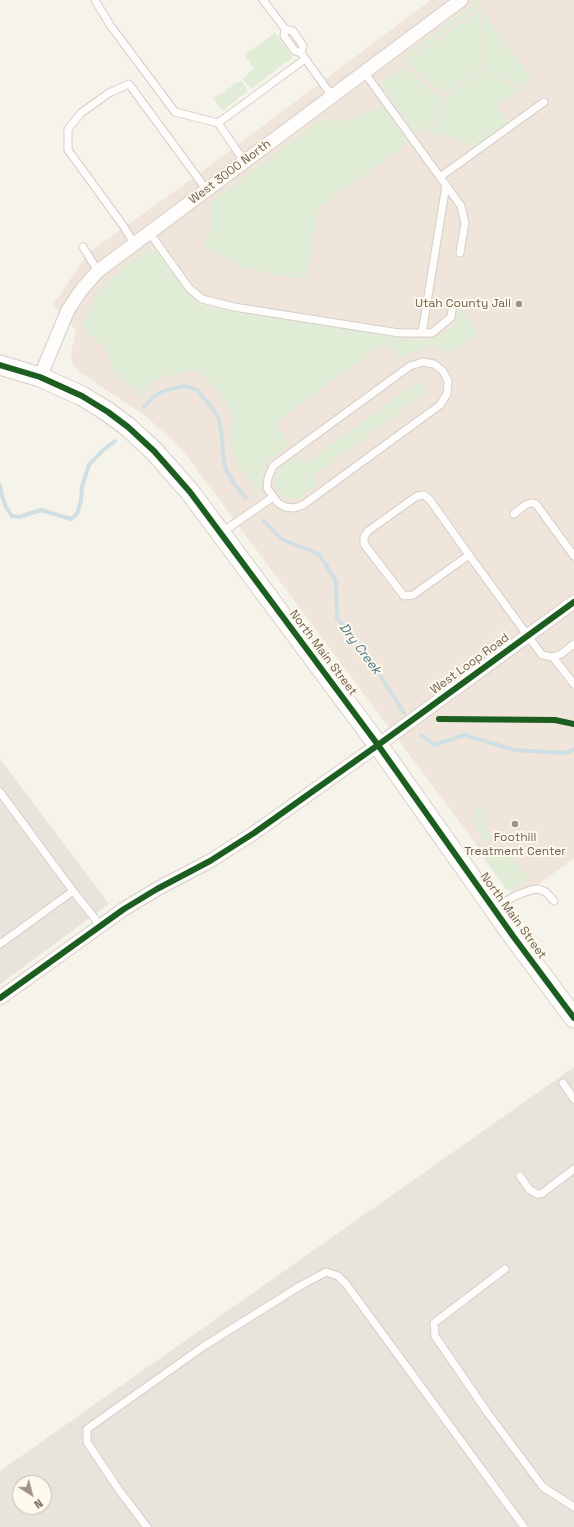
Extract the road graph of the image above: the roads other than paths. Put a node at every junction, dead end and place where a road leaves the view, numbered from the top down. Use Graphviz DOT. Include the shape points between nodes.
graph roads {
  1 [pos="95,0"];
  2 [pos="264,0"];
  3 [pos="460,0"];
  4 [pos="303,56"];
  5 [pos="364,72"];
  6 [pos="332,96"];
  7 [pos="544,102"];
  8 [pos="218,123"];
  9 [pos="244,161"];
  10 [pos="440,177"];
  11 [pos="446,185"];
  12 [pos="206,189"];
  13 [pos="149,232"];
  14 [pos="134,243"];
  15 [pos="83,247"];
  16 [pos="460,253"];
  17 [pos="98,271"];
  18 [pos="453,304"];
  19 [pos="422,333"];
  20 [pos="0,365"];
  21 [pos="40,377"];
  22 [pos="273,497"];
  23 [pos="514,514"];
  24 [pos="220,534"];
  25 [pos="469,555"];
  26 [pos="574,556"];
  27 [pos="574,602"];
  28 [pos="527,636"];
  29 [pos="574,644"];
  30 [pos="553,657"];
  31 [pos="574,684"];
  32 [pos="378,745"];
  33 [pos="0,792"];
  34 [pos="73,891"];
  35 [pos="554,901"];
  36 [pos="494,909"];
  37 [pos="100,925"];
  38 [pos="0,944"];
  39 [pos="0,998"];
  40 [pos="574,1018"];
  41 [pos="562,1083"];
  42 [pos="574,1099"];
  43 [pos="574,1169"];
  44 [pos="520,1176"];
  45 [pos="505,1269"];
  46 [pos="574,1507"];
  47 [pos="521,1526"];
  48 [pos="147,1527"];
  1 -- 8 [label="lane" via="110,25 175,112"];
  2 -- 4 [label="lane" via="285,29 293,31 303,46"];
  3 -- 5 [label="street, West 3000 North"];
  4 -- 6 [label="lane"];
  4 -- 8 [label="lane"];
  5 -- 6 [label="street, West 3000 North"];
  5 -- 10 [label="lane"];
  6 -- 9 [label="street, West 3000 North"];
  7 -- 10 [label="lane"];
  8 -- 9 [label="lane"];
  9 -- 12 [label="street, West 3000 North"];
  10 -- 11 [label="lane"];
  11 -- 16 [label="lane" via="461,206 465,223"];
  11 -- 19 [label="lane"];
  12 -- 13 [label="street, West 3000 North"];
  12 -- 14 [label="lane" via="129,84 109,93 81,113 68,129 68,150"];
  13 -- 14 [label="street, West 3000 North"];
  13 -- 19 [label="lane" via="188,288 202,299 399,333"];
  14 -- 17 [label="street, West 3000 North"];
  15 -- 17 [label="lane"];
  17 -- 21 [label="street, West 3000 North" via="82,288 68,310"];
  18 -- 19 [label="lane" via="451,317 432,334"];
  20 -- 21 [label="street, North Main Street"];
  21 -- 24 [label="street, North Main Street" via="82,396 128,427 154,451 190,492"];
  22 -- 22 [label="lane" via="285,507 294,508 303,504 440,405 447,394 448,381 443,371 434,364 423,362 410,366 286,456 273,466 268,478 267,488"];
  22 -- 24 [label="lane"];
  23 -- 26 [label="lane" via="525,505 536,504"];
  24 -- 32 [label="street, North Main Street"];
  25 -- 25 [label="lane" via="413,595 404,596 364,544 364,537 368,531 417,496 424,495"];
  25 -- 28 [label="lane"];
  27 -- 28 [label="street, West Loop Road"];
  28 -- 30 [label="lane" via="542,655"];
  28 -- 32 [label="street, West Loop Road"];
  29 -- 30 [label="lane"];
  30 -- 31 [label="lane"];
  32 -- 36 [label="street, North Main Street"];
  32 -- 37 [label="street, West Loop Road" via="247,837"];
  33 -- 34 [label="lane"];
  34 -- 37 [label="lane"];
  34 -- 38 [label="lane"];
  35 -- 36 [label="lane" via="546,892 538,889 514,896"];
  36 -- 40 [label="street, North Main Street"];
  37 -- 39 [label="street, West Loop Road"];
  41 -- 42 [label="lane"];
  43 -- 44 [label="lane" via="540,1194 533,1193"];
  45 -- 46 [label="lane" via="434,1323 435,1336 543,1487"];
  47 -- 48 [label="lane" via="346,1284 338,1276 326,1272 204,1346 87,1429 87,1442"];
}
